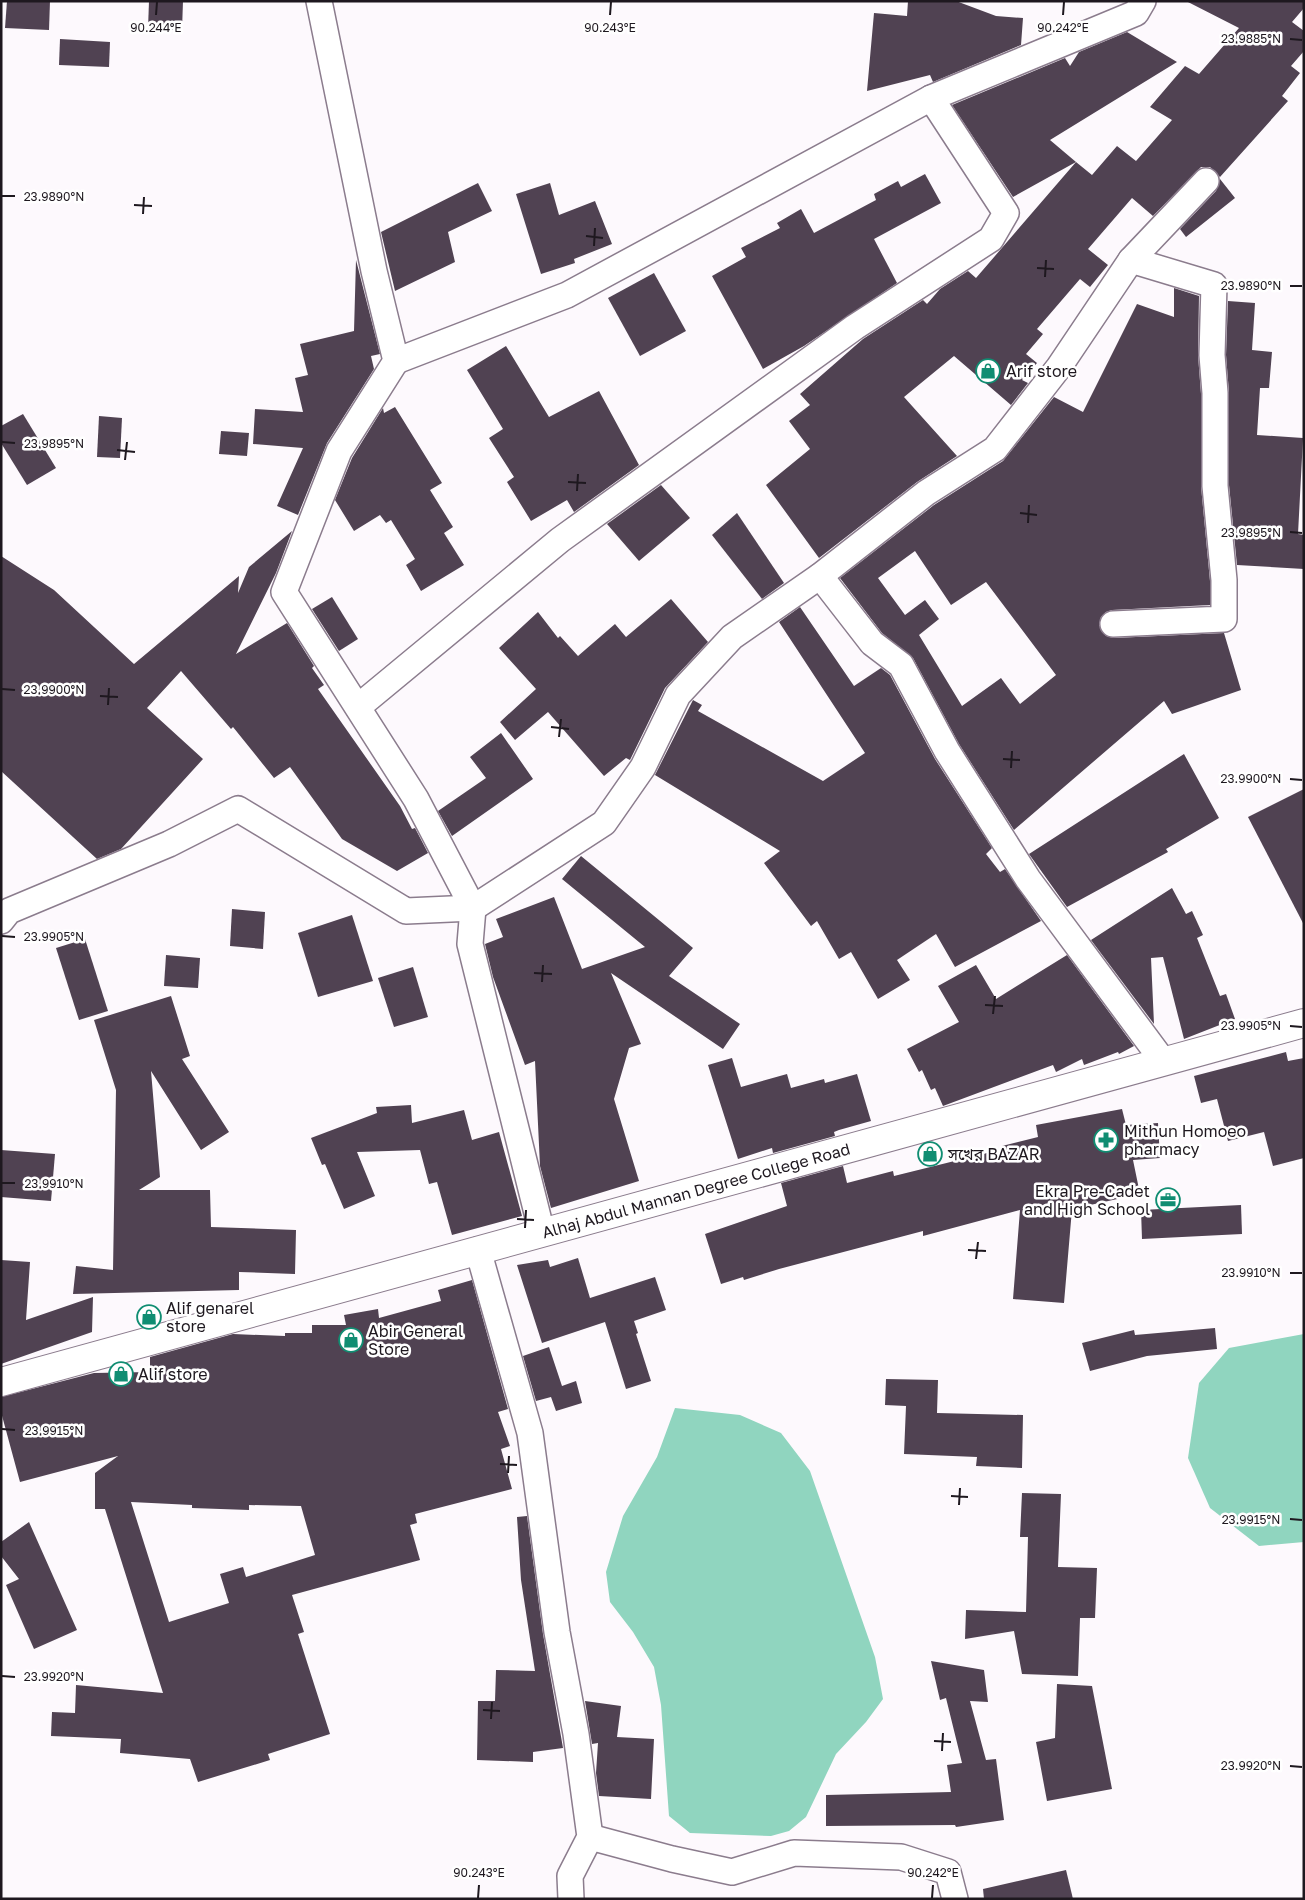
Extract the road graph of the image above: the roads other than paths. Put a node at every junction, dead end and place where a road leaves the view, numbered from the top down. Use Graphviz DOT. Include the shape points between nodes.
graph roads {
  1 [pos="319,1"];
  2 [pos="1143,1"];
  3 [pos="931,98"];
  4 [pos="1206,182"];
  5 [pos="1131,260"];
  6 [pos="396,361"];
  7 [pos="820,576"];
  8 [pos="1113,624"];
  9 [pos="358,708"];
  10 [pos="473,908"];
  11 [pos="1,921"];
  12 [pos="1304,1023"];
  13 [pos="1163,1061"];
  14 [pos="542,1233"];
  15 [pos="478,1250"];
  16 [pos="1,1382"];
  17 [pos="590,1836"];
  18 [pos="571,1899"];
  19 [pos="955,1899"];
  1 -- 6 [label="street" via="374,271"];
  2 -- 3 [label="street" via="1136,13"];
  3 -- 6 [label="street" via="567,295"];
  3 -- 9 [label="street" via="1006,213 991,239 855,327 560,540"];
  4 -- 5 [label="street"];
  5 -- 7 [label="street" via="1059,367 995,449 926,492"];
  5 -- 8 [label="street" via="1214,285 1215,486 1224,580 1224,620"];
  6 -- 9 [label="street" via="339,451 284,592"];
  7 -- 10 [label="street" via="732,637 678,695 643,767 604,823"];
  7 -- 13 [label="street" via="872,643 901,665 947,751 1028,879"];
  9 -- 10 [label="street" via="416,799"];
  10 -- 11 [label="street" via="406,911 238,809 169,844 9,911"];
  10 -- 14 [label="street" via="470,944"];
  12 -- 13 [label="street, Alhaj Abdul Mannan Degree College Road"];
  13 -- 14 [label="street, Alhaj Abdul Mannan Degree College Road"];
  14 -- 15 [label="street, Alhaj Abdul Mannan Degree College Road"];
  15 -- 16 [label="street, Alhaj Abdul Mannan Degree College Road"];
  15 -- 17 [label="street" via="530,1433 557,1632"];
  17 -- 18 [label="street" via="570,1876"];
  17 -- 19 [label="street" via="732,1872 794,1853 900,1857 948,1872"];
}
